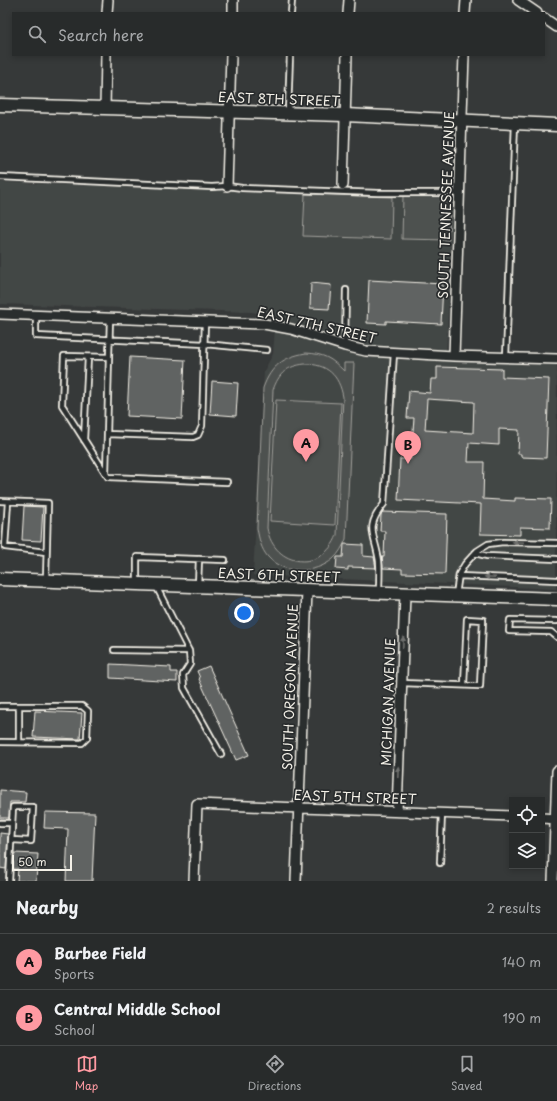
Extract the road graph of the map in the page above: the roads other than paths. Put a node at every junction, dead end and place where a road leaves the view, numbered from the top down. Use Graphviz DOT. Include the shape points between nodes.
graph roads {
  1 [pos="108,0"];
  2 [pos="233,0"];
  3 [pos="292,0"];
  4 [pos="349,0"];
  5 [pos="466,0"];
  6 [pos="518,0"];
  7 [pos="107,12"];
  8 [pos="233,12"];
  9 [pos="291,12"];
  10 [pos="348,12"];
  11 [pos="465,12"];
  12 [pos="536,12"];
  13 [pos="545,19"];
  14 [pos="557,27"];
  15 [pos="106,56"];
  16 [pos="231,56"];
  17 [pos="290,56"];
  18 [pos="347,56"];
  19 [pos="464,56"];
  20 [pos="0,105"];
  21 [pos="105,108"];
  22 [pos="230,112"];
  23 [pos="288,114"];
  24 [pos="345,115"];
  25 [pos="462,121"];
  26 [pos="515,123"];
  27 [pos="557,125"];
  28 [pos="0,177"];
  29 [pos="343,185"];
  30 [pos="227,186"];
  31 [pos="460,193"];
  32 [pos="346,290"];
  33 [pos="0,314"];
  34 [pos="36,316"];
  35 [pos="110,318"];
  36 [pos="205,321"];
  37 [pos="110,339"];
  38 [pos="205,344"];
  39 [pos="345,346"];
  40 [pos="267,350"];
  41 [pos="394,353"];
  42 [pos="454,356"];
  43 [pos="88,357"];
  44 [pos="506,357"];
  45 [pos="109,358"];
  46 [pos="557,359"];
  47 [pos="107,434"];
  48 [pos="84,440"];
  49 [pos="106,474"];
  50 [pos="227,482"];
  51 [pos="0,501"];
  52 [pos="8,502"];
  53 [pos="557,543"];
  54 [pos="46,552"];
  55 [pos="475,553"];
  56 [pos="199,559"];
  57 [pos="557,559"];
  58 [pos="225,560"];
  59 [pos="459,576"];
  60 [pos="0,579"];
  61 [pos="557,580"];
  62 [pos="46,581"];
  63 [pos="137,585"];
  64 [pos="156,586"];
  65 [pos="198,586"];
  66 [pos="307,590"];
  67 [pos="379,593"];
  68 [pos="405,594"];
  69 [pos="456,596"];
  70 [pos="557,599"];
  71 [pos="557,621"];
  72 [pos="557,637"];
  73 [pos="114,650"];
  74 [pos="189,651"];
  75 [pos="402,683"];
  76 [pos="464,685"];
  77 [pos="0,706"];
  78 [pos="20,706"];
  79 [pos="0,742"];
  80 [pos="19,742"];
  81 [pos="221,754"];
  82 [pos="557,771"];
  83 [pos="298,808"];
  84 [pos="397,811"];
  85 [pos="442,813"];
  86 [pos="509,816"];
  87 [pos="545,818"];
  88 [pos="556,818"];
  89 [pos="0,823"];
  90 [pos="12,823"];
  91 [pos="12,840"];
  92 [pos="440,863"];
  93 [pos="9,881"];
  94 [pos="194,881"];
  95 [pos="296,881"];
  96 [pos="553,881"];
  1 -- 7 [label="street"];
  2 -- 8 [label="street"];
  3 -- 9 [label="lane"];
  4 -- 10 [label="street"];
  5 -- 11 [label="street"];
  6 -- 12 [label="street"];
  13 -- 14 [label="street"];
  15 -- 21 [label="street"];
  16 -- 22 [label="street"];
  17 -- 23 [label="lane"];
  18 -- 24 [label="street"];
  19 -- 25 [label="street, SOUTH TENNESSEE AVENUE"];
  20 -- 21 [label="street, EAST 8TH STREET"];
  21 -- 22 [label="street, EAST 8TH STREET"];
  22 -- 23 [label="street, EAST 8TH STREET"];
  22 -- 30 [label="street"];
  23 -- 24 [label="street, EAST 8TH STREET"];
  24 -- 25 [label="street, EAST 8TH STREET"];
  24 -- 29 [label="street"];
  25 -- 26 [label="street, EAST 8TH STREET"];
  25 -- 31 [label="street, SOUTH TENNESSEE AVENUE"];
  26 -- 27 [label="street, EAST 8TH STREET"];
  26 -- 44 [label="lane"];
  28 -- 30 [label="lane"];
  30 -- 31 [label="lane" via="378,193"];
  31 -- 42 [label="street, SOUTH TENNESSEE AVENUE"];
  32 -- 39 [label="lane"];
  33 -- 34 [label="street, EAST 7TH STREET"];
  34 -- 35 [label="street, EAST 7TH STREET"];
  34 -- 37 [label="lane" via="36,336"];
  35 -- 36 [label="street, EAST 7TH STREET"];
  35 -- 37 [label="lane"];
  36 -- 38 [label="lane"];
  36 -- 39 [label="street, EAST 7TH STREET" via="264,324 291,329"];
  37 -- 38 [label="lane"];
  37 -- 45 [label="lane"];
  38 -- 40 [label="lane"];
  38 -- 47 [label="lane" via="202,426 198,435 193,437"];
  39 -- 41 [label="street, EAST 7TH STREET"];
  41 -- 42 [label="street, EAST 7TH STREET"];
  41 -- 67 [label="lane" via="384,504 373,522 379,561"];
  42 -- 44 [label="street, EAST 7TH STREET"];
  43 -- 45 [label="lane"];
  43 -- 48 [label="lane"];
  43 -- 48 [label="lane" via="64,356 62,405"];
  44 -- 46 [label="street, EAST 7TH STREET"];
  45 -- 47 [label="lane"];
  47 -- 49 [label="lane"];
  48 -- 49 [label="lane"];
  49 -- 50 [label="lane" via="108,477"];
  51 -- 52 [label="lane"];
  52 -- 54 [label="lane" via="5,547"];
  52 -- 54 [label="lane" via="48,503"];
  53 -- 55 [label="lane, one-way" via="503,542 488,544"];
  54 -- 62 [label="lane"];
  55 -- 57 [label="lane" via="487,556"];
  55 -- 59 [label="lane"];
  56 -- 58 [label="lane"];
  56 -- 63 [label="lane" via="137,557"];
  56 -- 65 [label="lane"];
  61 -- 59 [label="lane, one-way"];
  59 -- 69 [label="lane"];
  60 -- 62 [label="street, EAST 6TH STREET"];
  62 -- 63 [label="street, EAST 6TH STREET"];
  63 -- 64 [label="street, EAST 6TH STREET"];
  64 -- 65 [label="street, EAST 6TH STREET"];
  64 -- 74 [label="lane"];
  65 -- 66 [label="street, EAST 6TH STREET"];
  66 -- 67 [label="street, EAST 6TH STREET"];
  66 -- 83 [label="street, SOUTH OREGON AVENUE"];
  67 -- 68 [label="street, EAST 6TH STREET"];
  68 -- 69 [label="street, EAST 6TH STREET"];
  75 -- 68 [label="street, MICHIGAN AVENUE, one-way"];
  69 -- 70 [label="street, EAST 6TH STREET"];
  71 -- 72 [label="lane" via="510,620 509,631 551,632"];
  73 -- 74 [label="lane"];
  74 -- 81 [label="lane" via="190,664 183,675 184,688"];
  75 -- 76 [label="lane"];
  84 -- 75 [label="street, MICHIGAN AVENUE, one-way"];
  76 -- 76 [label="lane" via="480,686 483,620 467,619"];
  77 -- 78 [label="lane"];
  78 -- 80 [label="lane"];
  78 -- 80 [label="lane" via="82,706 88,711 87,738 82,743"];
  79 -- 80 [label="lane"];
  82 -- 88 [label="street"];
  83 -- 84 [label="street, EAST 5TH STREET"];
  83 -- 94 [label="street, EAST 5TH STREET" via="197,804"];
  83 -- 95 [label="street, SOUTH OREGON AVENUE"];
  84 -- 85 [label="street, EAST 5TH STREET"];
  85 -- 86 [label="street, EAST 5TH STREET"];
  85 -- 92 [label="lane"];
  87 -- 88 [label="street"];
  88 -- 96 [label="street"];
  89 -- 90 [label="lane"];
  90 -- 91 [label="lane"];
  90 -- 91 [label="lane" via="14,806 33,807 31,841"];
  91 -- 93 [label="lane"];
}
